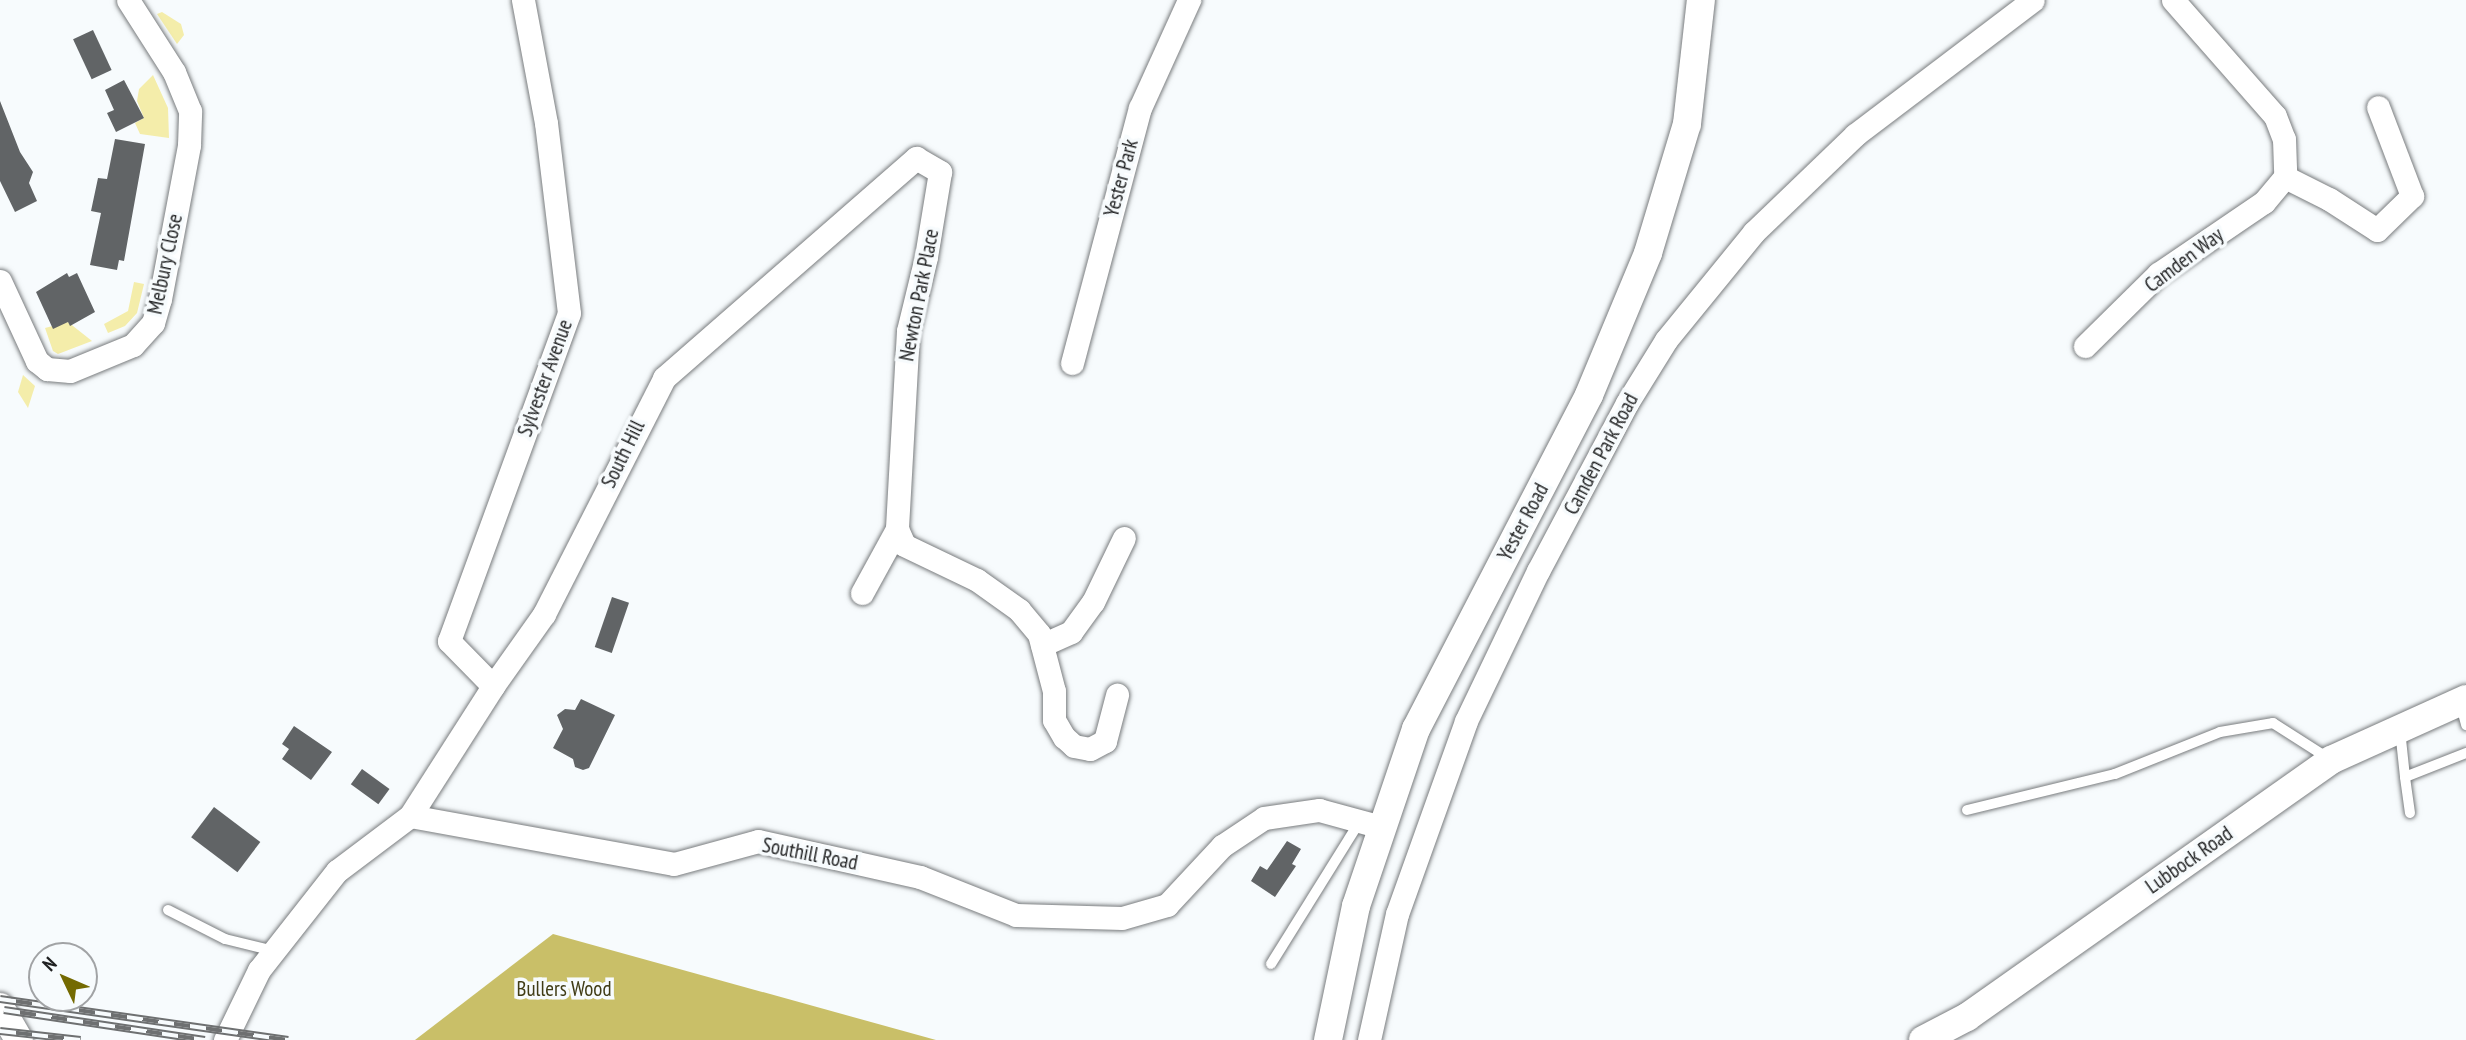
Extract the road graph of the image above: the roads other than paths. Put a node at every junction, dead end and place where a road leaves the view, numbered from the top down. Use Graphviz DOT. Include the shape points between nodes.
graph roads {
  1 [pos="128,0"];
  2 [pos="523,0"];
  3 [pos="1189,0"];
  4 [pos="1700,0"];
  5 [pos="2033,0"];
  6 [pos="2173,0"];
  7 [pos="2378,107"];
  8 [pos="916,158"];
  9 [pos="2285,177"];
  10 [pos="0,281"];
  11 [pos="2085,346"];
  12 [pos="1072,363"];
  13 [pos="897,529"];
  14 [pos="1124,538"];
  15 [pos="862,593"];
  16 [pos="1042,645"];
  17 [pos="493,686"];
  18 [pos="1117,695"];
  19 [pos="2464,709"];
  20 [pos="2399,728"];
  21 [pos="2466,754"];
  22 [pos="2330,760"];
  23 [pos="2405,776"];
  24 [pos="1967,810"];
  25 [pos="2410,813"];
  26 [pos="410,816"];
  27 [pos="1371,824"];
  28 [pos="168,910"];
  29 [pos="274,951"];
  30 [pos="1271,964"];
  31 [pos="0,1007"];
  32 [pos="19,1040"];
  33 [pos="225,1040"];
  34 [pos="1328,1040"];
  35 [pos="1368,1040"];
  36 [pos="1923,1040"];
  1 -- 10 [label="street, Melbury Close" via="174,72 190,111 189,145 153,323 133,345 70,370 47,369 37,361"];
  2 -- 17 [label="street, Sylvester Avenue" via="546,123 569,313 449,640"];
  3 -- 12 [label="street, Yester Park" via="1140,108"];
  4 -- 27 [label="street, Yester Road" via="1687,124 1648,253 1589,396"];
  5 -- 35 [label="street, Camden Park Road" via="1855,135 1754,232 1666,340 1538,571 1466,721 1397,914"];
  6 -- 9 [label="street" via="2275,116 2284,139"];
  7 -- 9 [label="street" via="2412,196 2377,230"];
  8 -- 13 [label="street, Newton Park Place" via="940,172 908,331"];
  8 -- 17 [label="street, South Hill" via="664,378 544,614"];
  9 -- 11 [label="street, Camden Way" via="2264,202 2158,274"];
  13 -- 15 [label="street, Newton Park Place"];
  13 -- 16 [label="street" via="904,545 977,580 1018,610 1039,634"];
  14 -- 16 [label="street" via="1093,602 1071,632"];
  16 -- 18 [label="street" via="1054,691 1054,720 1074,746 1090,748 1105,741"];
  17 -- 26 [label="street, South Hill"];
  19 -- 20 [label="street, Lubbock Road"];
  20 -- 22 [label="street, Lubbock Road"];
  20 -- 23 [label="lane"];
  21 -- 23 [label="lane"];
  22 -- 24 [label="lane" via="2273,723 2220,732 2115,774"];
  22 -- 36 [label="street, Lubbock Road" via="1967,1017"];
  23 -- 25 [label="lane"];
  26 -- 27 [label="street, Southill Road" via="674,864 758,841 920,877 1016,915 1122,918 1167,905 1222,846 1264,818 1319,810"];
  26 -- 29 [label="street" via="337,871"];
  27 -- 30 [label="lane"];
  27 -- 34 [label="street, Yester Road"];
  28 -- 29 [label="lane" via="225,939"];
  29 -- 33 [label="street" via="259,970"];
  31 -- 32 [label="street"];
}
